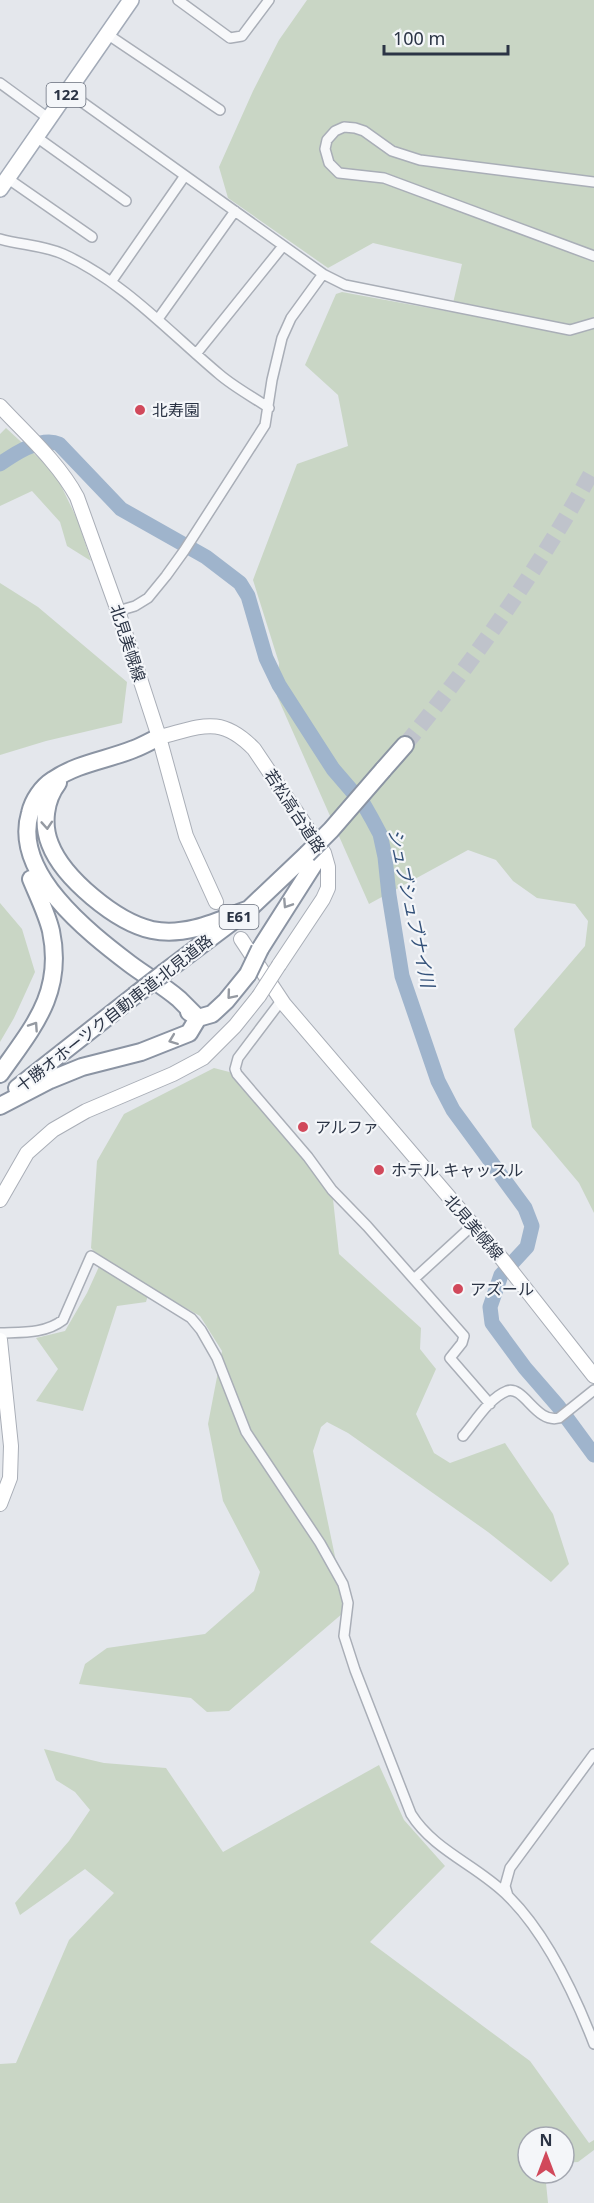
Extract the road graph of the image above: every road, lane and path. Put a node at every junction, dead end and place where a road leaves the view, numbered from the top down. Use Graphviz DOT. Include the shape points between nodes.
graph roads {
  1 [pos="131,0"];
  2 [pos="178,0"];
  3 [pos="269,0"];
  4 [pos="107,34"];
  5 [pos="0,83"];
  6 [pos="68,92"];
  7 [pos="220,110"];
  8 [pos="48,118"];
  9 [pos="35,136"];
  10 [pos="184,177"];
  11 [pos="594,182"];
  12 [pos="4,183"];
  13 [pos="126,201"];
  14 [pos="235,211"];
  15 [pos="92,237"];
  16 [pos="0,240"];
  17 [pos="284,246"];
  18 [pos="594,256"];
  19 [pos="323,274"];
  20 [pos="111,282"];
  21 [pos="158,320"];
  22 [pos="594,323"];
  23 [pos="196,354"];
  24 [pos="0,406"];
  25 [pos="269,408"];
  26 [pos="118,611"];
  27 [pos="159,737"];
  28 [pos="401,750"];
  29 [pos="66,773"];
  30 [pos="311,857"];
  31 [pos="31,879"];
  32 [pos="216,902"];
  33 [pos="249,909"];
  34 [pos="241,939"];
  35 [pos="281,1001"];
  36 [pos="198,1018"];
  37 [pos="0,1074"];
  38 [pos="0,1101"];
  39 [pos="0,1106"];
  40 [pos="0,1200"];
  41 [pos="473,1225"];
  42 [pos="414,1279"];
  43 [pos="0,1333"];
  44 [pos="0,1340"];
  45 [pos="594,1376"];
  46 [pos="594,1390"];
  47 [pos="490,1404"];
  48 [pos="463,1436"];
  49 [pos="0,1504"];
  50 [pos="594,1754"];
  51 [pos="508,1896"];
  52 [pos="594,2043"];
  1 -- 4 [label="main road, 122"];
  2 -- 3 [label="street" via="230,38 242,36"];
  4 -- 6 [label="main road, 122"];
  4 -- 7 [label="street"];
  5 -- 8 [label="street"];
  6 -- 8 [label="main road, 122"];
  6 -- 10 [label="street"];
  8 -- 9 [label="main road, 122"];
  9 -- 12 [label="main road, 122"];
  9 -- 13 [label="street"];
  10 -- 14 [label="street"];
  10 -- 20 [label="street"];
  11 -- 18 [label="street" via="420,160 392,151 355,128 335,130 325,149 328,163 339,173 384,178"];
  12 -- 15 [label="street"];
  14 -- 17 [label="street"];
  14 -- 21 [label="street"];
  16 -- 20 [label="street" via="60,253"];
  17 -- 19 [label="street"];
  17 -- 23 [label="street"];
  19 -- 22 [label="street" via="345,285 570,330"];
  19 -- 25 [label="street" via="291,318 282,338"];
  20 -- 21 [label="street"];
  21 -- 23 [label="street"];
  23 -- 25 [label="street"];
  24 -- 26 [label="main road, 北見美幌線" via="69,482"];
  25 -- 26 [label="street" via="265,425 184,551 148,598"];
  26 -- 27 [label="main road, 北見美幌線"];
  27 -- 29 [label="highway"];
  27 -- 31 [label="highway" via="130,741 58,765 33,786 21,808 17,834"];
  27 -- 32 [label="main road, 北見美幌線" via="186,836"];
  27 -- 40 [label="main road, 若松高台道路, bridge" via="206,726 226,728 242,737 324,853 329,877 323,899 259,996 236,1026 203,1058 53,1130 27,1153"];
  28 -- 30 [label="highway, 十勝オホーツク自動車道;北見道路 / E61, bridge"];
  29 -- 33 [label="highway, one-way" via="53,789 47,805 45,828 50,845 65,869 108,909 151,930 175,932"];
  29 -- 36 [label="highway" via="41,791 27,822 31,857 42,878 88,931 178,998"];
  30 -- 33 [label="highway, 十勝オホーツク自動車道;北見道路 / E61"];
  30 -- 36 [label="highway, one-way, bridge" via="248,974 212,1014"];
  31 -- 36 [label="highway" via="80,933 128,972"];
  37 -- 31 [label="highway, one-way" via="38,1020 48,1000 54,971 51,931"];
  33 -- 38 [label="highway, 十勝オホーツク自動車道;北見道路 / E61, bridge"];
  34 -- 35 [label="main road, 北見美幌線"];
  35 -- 41 [label="main road, 北見美幌線"];
  35 -- 42 [label="street" via="238,1058 237,1074 332,1190"];
  36 -- 39 [label="highway, one-way" via="189,1033 141,1052 82,1067"];
  41 -- 42 [label="street"];
  41 -- 45 [label="main road, 北見美幌線"];
  42 -- 47 [label="street" via="464,1336 450,1359"];
  43 -- 51 [label="street" via="55,1327 63,1320 91,1256 191,1318 217,1358 246,1432 343,1584 348,1603 344,1636 411,1814 434,1840"];
  44 -- 49 [label="main road" via="11,1446 10,1478"];
  46 -- 47 [label="street" via="559,1418 552,1419 512,1390"];
  47 -- 48 [label="street"];
  50 -- 51 [label="street" via="510,1868 505,1886"];
  51 -- 52 [label="street" via="544,1939"];
}
